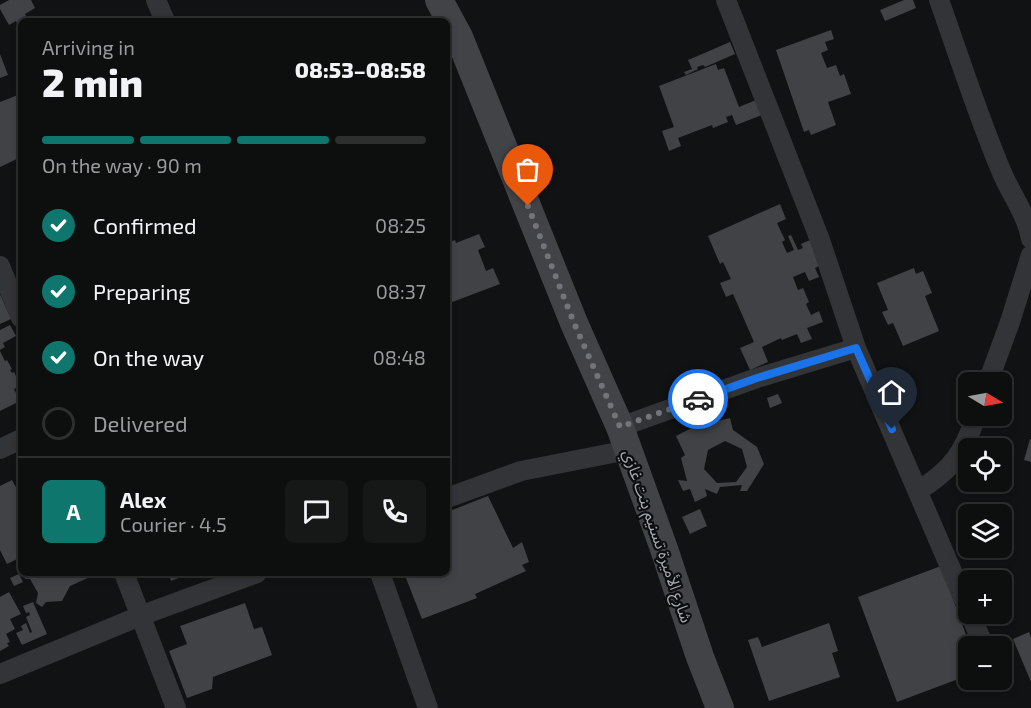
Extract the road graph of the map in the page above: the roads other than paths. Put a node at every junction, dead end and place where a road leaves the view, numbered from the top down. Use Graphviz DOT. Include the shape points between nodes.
graph roads {
  1 [pos="156,0"];
  2 [pos="439,0"];
  3 [pos="726,0"];
  4 [pos="939,0"];
  5 [pos="164,18"];
  6 [pos="449,18"];
  7 [pos="450,20"];
  8 [pos="1031,239"];
  9 [pos="1031,255"];
  10 [pos="0,266"];
  11 [pos="18,311"];
  12 [pos="856,348"];
  13 [pos="992,372"];
  14 [pos="973,426"];
  15 [pos="624,438"];
  16 [pos="18,441"];
  17 [pos="0,449"];
  18 [pos="919,490"];
  19 [pos="450,497"];
  20 [pos="125,576"];
  21 [pos="249,576"];
  22 [pos="381,576"];
  23 [pos="958,583"];
  24 [pos="140,616"];
  25 [pos="0,674"];
  26 [pos="176,708"];
  27 [pos="428,708"];
  28 [pos="720,708"];
  1 -- 5 [label="street"];
  2 -- 6 [label="main road, شارع الأميرة تسنيم بنت غازي"];
  3 -- 12 [label="street" via="820,240"];
  4 -- 8 [label="street" via="974,105"];
  7 -- 15 [label="main road, شارع الأميرة تسنيم بنت غازي"];
  9 -- 13 [label="street"];
  10 -- 11 [label="street"];
  12 -- 15 [label="street" via="757,378"];
  12 -- 18 [label="street"];
  14 -- 18 [label="street" via="955,461"];
  15 -- 19 [label="street"];
  15 -- 28 [label="main road, شارع الأميرة تسنيم بنت غازي"];
  16 -- 17 [label="street"];
  18 -- 23 [label="street"];
  20 -- 24 [label="street"];
  21 -- 24 [label="street"];
  22 -- 27 [label="street"];
  24 -- 25 [label="street"];
  24 -- 26 [label="street"];
}
